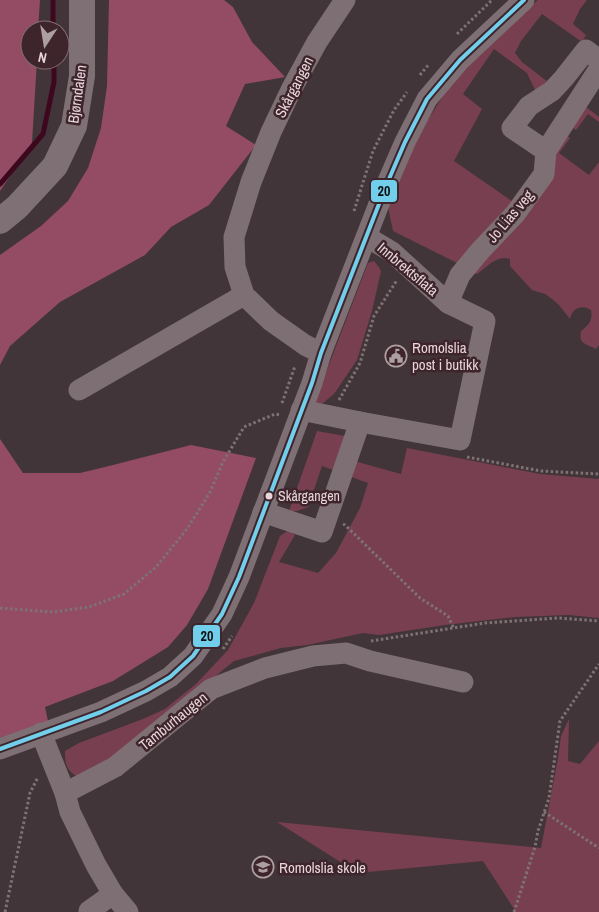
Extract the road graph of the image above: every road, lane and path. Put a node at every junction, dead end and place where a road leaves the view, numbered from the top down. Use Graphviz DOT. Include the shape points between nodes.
graph roads {
  1 [pos="82,0"];
  2 [pos="345,0"];
  3 [pos="524,0"];
  4 [pos="599,60"];
  5 [pos="599,69"];
  6 [pos="546,151"];
  7 [pos="0,221"];
  8 [pos="367,237"];
  9 [pos="406,265"];
  10 [pos="460,274"];
  11 [pos="244,295"];
  12 [pos="448,303"];
  13 [pos="321,353"];
  14 [pos="79,390"];
  15 [pos="301,410"];
  16 [pos="330,416"];
  17 [pos="360,422"];
  18 [pos="275,424"];
  19 [pos="263,512"];
  20 [pos="327,519"];
  21 [pos="0,608"];
  22 [pos="599,622"];
  23 [pos="454,629"];
  24 [pos="346,653"];
  25 [pos="599,664"];
  26 [pos="463,682"];
  27 [pos="41,734"];
  28 [pos="0,749"];
  29 [pos="50,756"];
  30 [pos="65,793"];
  31 [pos="544,812"];
  32 [pos="599,848"];
  33 [pos="113,894"];
  34 [pos="5,912"];
  35 [pos="90,912"];
  36 [pos="128,912"];
  37 [pos="514,912"];
  1 -- 7 [label="main road, Bjørndalen" via="82,76 74,126 55,166"];
  2 -- 11 [label="street, Skårgangen" via="292,88 251,182 234,237 235,267"];
  3 -- 8 [label="street" via="460,60 427,99 405,142"];
  4 -- 6 [label="street" via="586,50 552,91 529,106 512,128"];
  5 -- 6 [label="street, Jo Lias veg"];
  6 -- 10 [label="street, Jo Lias veg" via="544,174 515,214"];
  8 -- 9 [label="street, Innbrektsflata"];
  8 -- 13 [label="street"];
  9 -- 12 [label="street, Innbrektsflata"];
  9 -- 16 [label="path" via="374,316 360,363"];
  10 -- 12 [label="street, Innbrektsflata"];
  11 -- 13 [label="street, Skårgangen" via="271,322"];
  11 -- 14 [label="street"];
  12 -- 17 [label="street" via="485,321 460,440"];
  13 -- 15 [label="street"];
  15 -- 16 [label="street"];
  15 -- 19 [label="street"];
  16 -- 17 [label="street"];
  17 -- 20 [label="street"];
  18 -- 21 [label="path" via="279,414 244,427 188,529 156,567 124,594 89,607 53,612"];
  19 -- 20 [label="street" via="322,532"];
  19 -- 27 [label="street" via="222,614 193,656 170,677 146,691"];
  20 -- 23 [label="path" via="345,525 420,598 448,616"];
  22 -- 23 [label="path" via="558,618"];
  23 -- 24 [label="path" via="372,641"];
  24 -- 26 [label="street, Tamburhaugen"];
  24 -- 30 [label="street, Tamburhaugen" via="313,656 265,668 211,689 115,767"];
  25 -- 31 [label="path" via="560,721 549,798"];
  27 -- 28 [label="street"];
  27 -- 29 [label="street"];
  29 -- 30 [label="street"];
  29 -- 34 [label="path" via="30,793"];
  30 -- 33 [label="street" via="70,812"];
  31 -- 32 [label="path"];
  31 -- 37 [label="path"];
  33 -- 35 [label="street"];
  33 -- 36 [label="street"];
}
